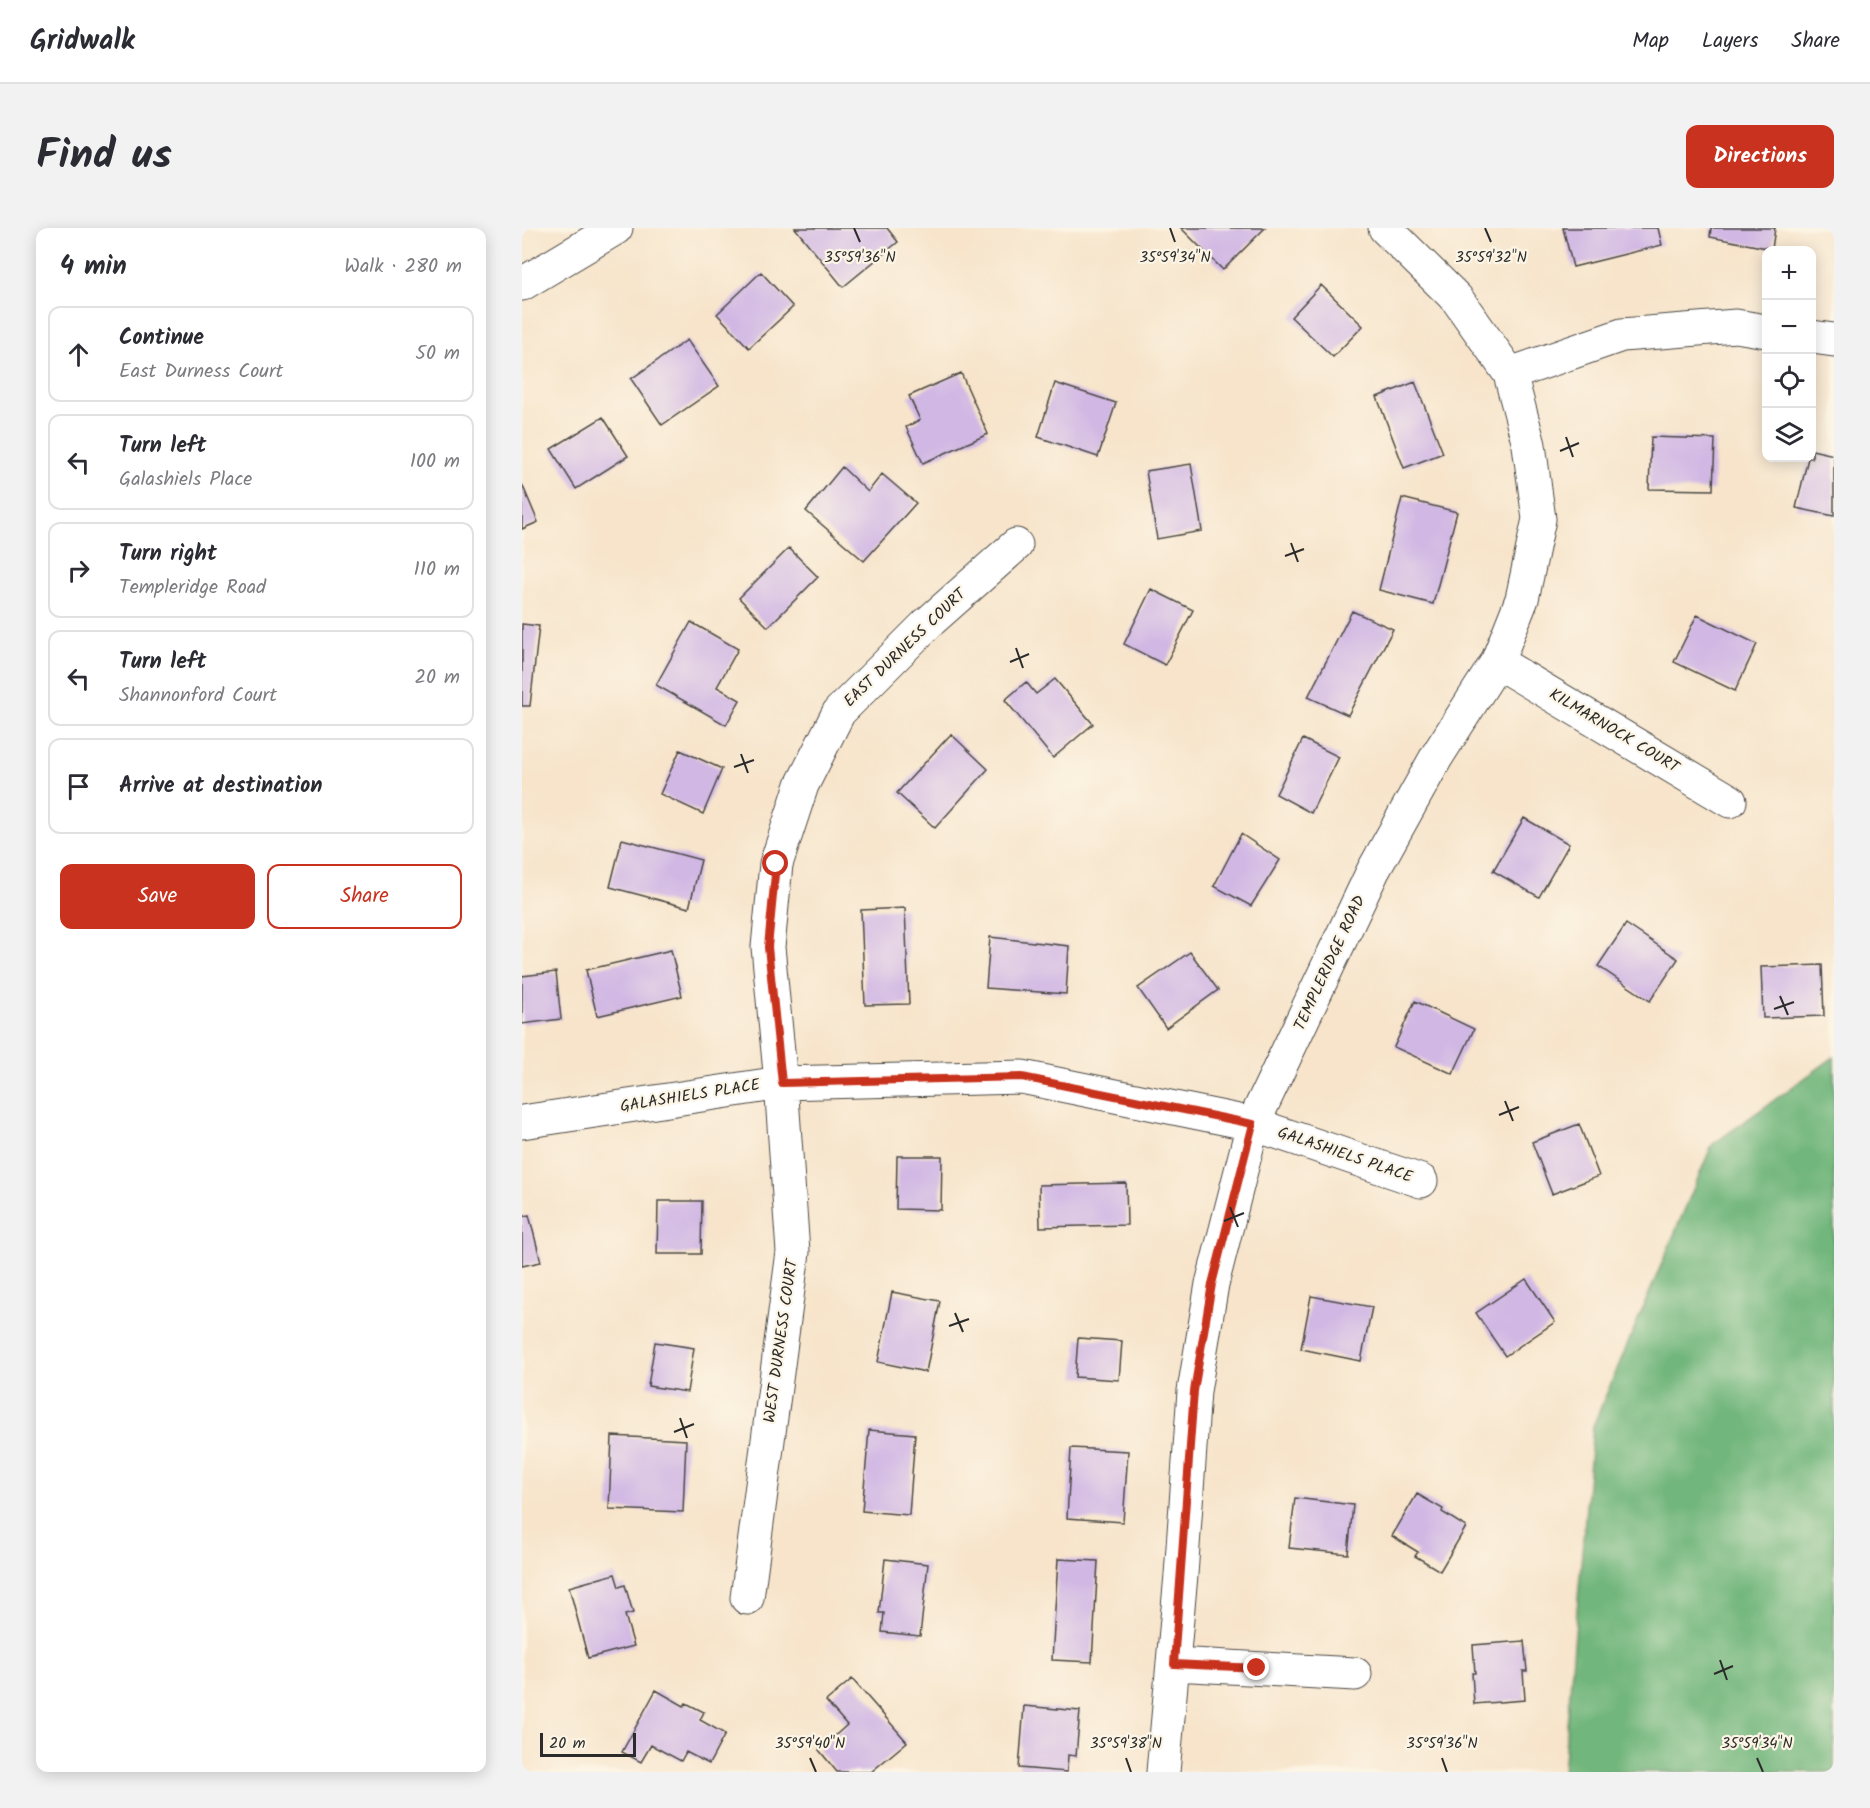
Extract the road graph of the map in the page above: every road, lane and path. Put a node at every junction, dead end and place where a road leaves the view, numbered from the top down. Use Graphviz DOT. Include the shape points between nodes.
graph roads {
  1 [pos="615,228"];
  2 [pos="1385,228"];
  3 [pos="522,284"];
  4 [pos="1762,330"];
  5 [pos="1816,338"];
  6 [pos="1834,340"];
  7 [pos="1510,374"];
  8 [pos="1016,545"];
  9 [pos="1497,662"];
  10 [pos="1731,801"];
  11 [pos="782,1083"];
  12 [pos="522,1122"];
  13 [pos="1253,1124"];
  14 [pos="1421,1181"];
  15 [pos="747,1598"];
  16 [pos="1174,1664"];
  17 [pos="1356,1674"];
  18 [pos="1163,1772"];
  1 -- 3 [label="street"];
  2 -- 7 [label="street, TEMPLERIDGE ROAD" via="1457,299"];
  4 -- 7 [label="street" via="1736,326 1622,335"];
  5 -- 6 [label="street"];
  7 -- 9 [label="street, TEMPLERIDGE ROAD" via="1529,445 1539,519 1522,598"];
  8 -- 11 [label="street, EAST DURNESS COURT" via="928,622 839,712 802,785 776,864 768,947"];
  9 -- 10 [label="street, KILMARNOCK COURT"];
  9 -- 13 [label="street, TEMPLERIDGE ROAD" via="1437,756 1373,871"];
  11 -- 12 [label="street, GALASHIELS PLACE"];
  11 -- 13 [label="street, GALASHIELS PLACE" via="1022,1077"];
  11 -- 15 [label="street, WEST DURNESS COURT" via="793,1252"];
  13 -- 14 [label="street, GALASHIELS PLACE"];
  13 -- 16 [label="street, TEMPLERIDGE ROAD" via="1212,1284 1194,1391"];
  16 -- 17 [label="street"];
  16 -- 18 [label="street, TEMPLERIDGE ROAD"];
}
